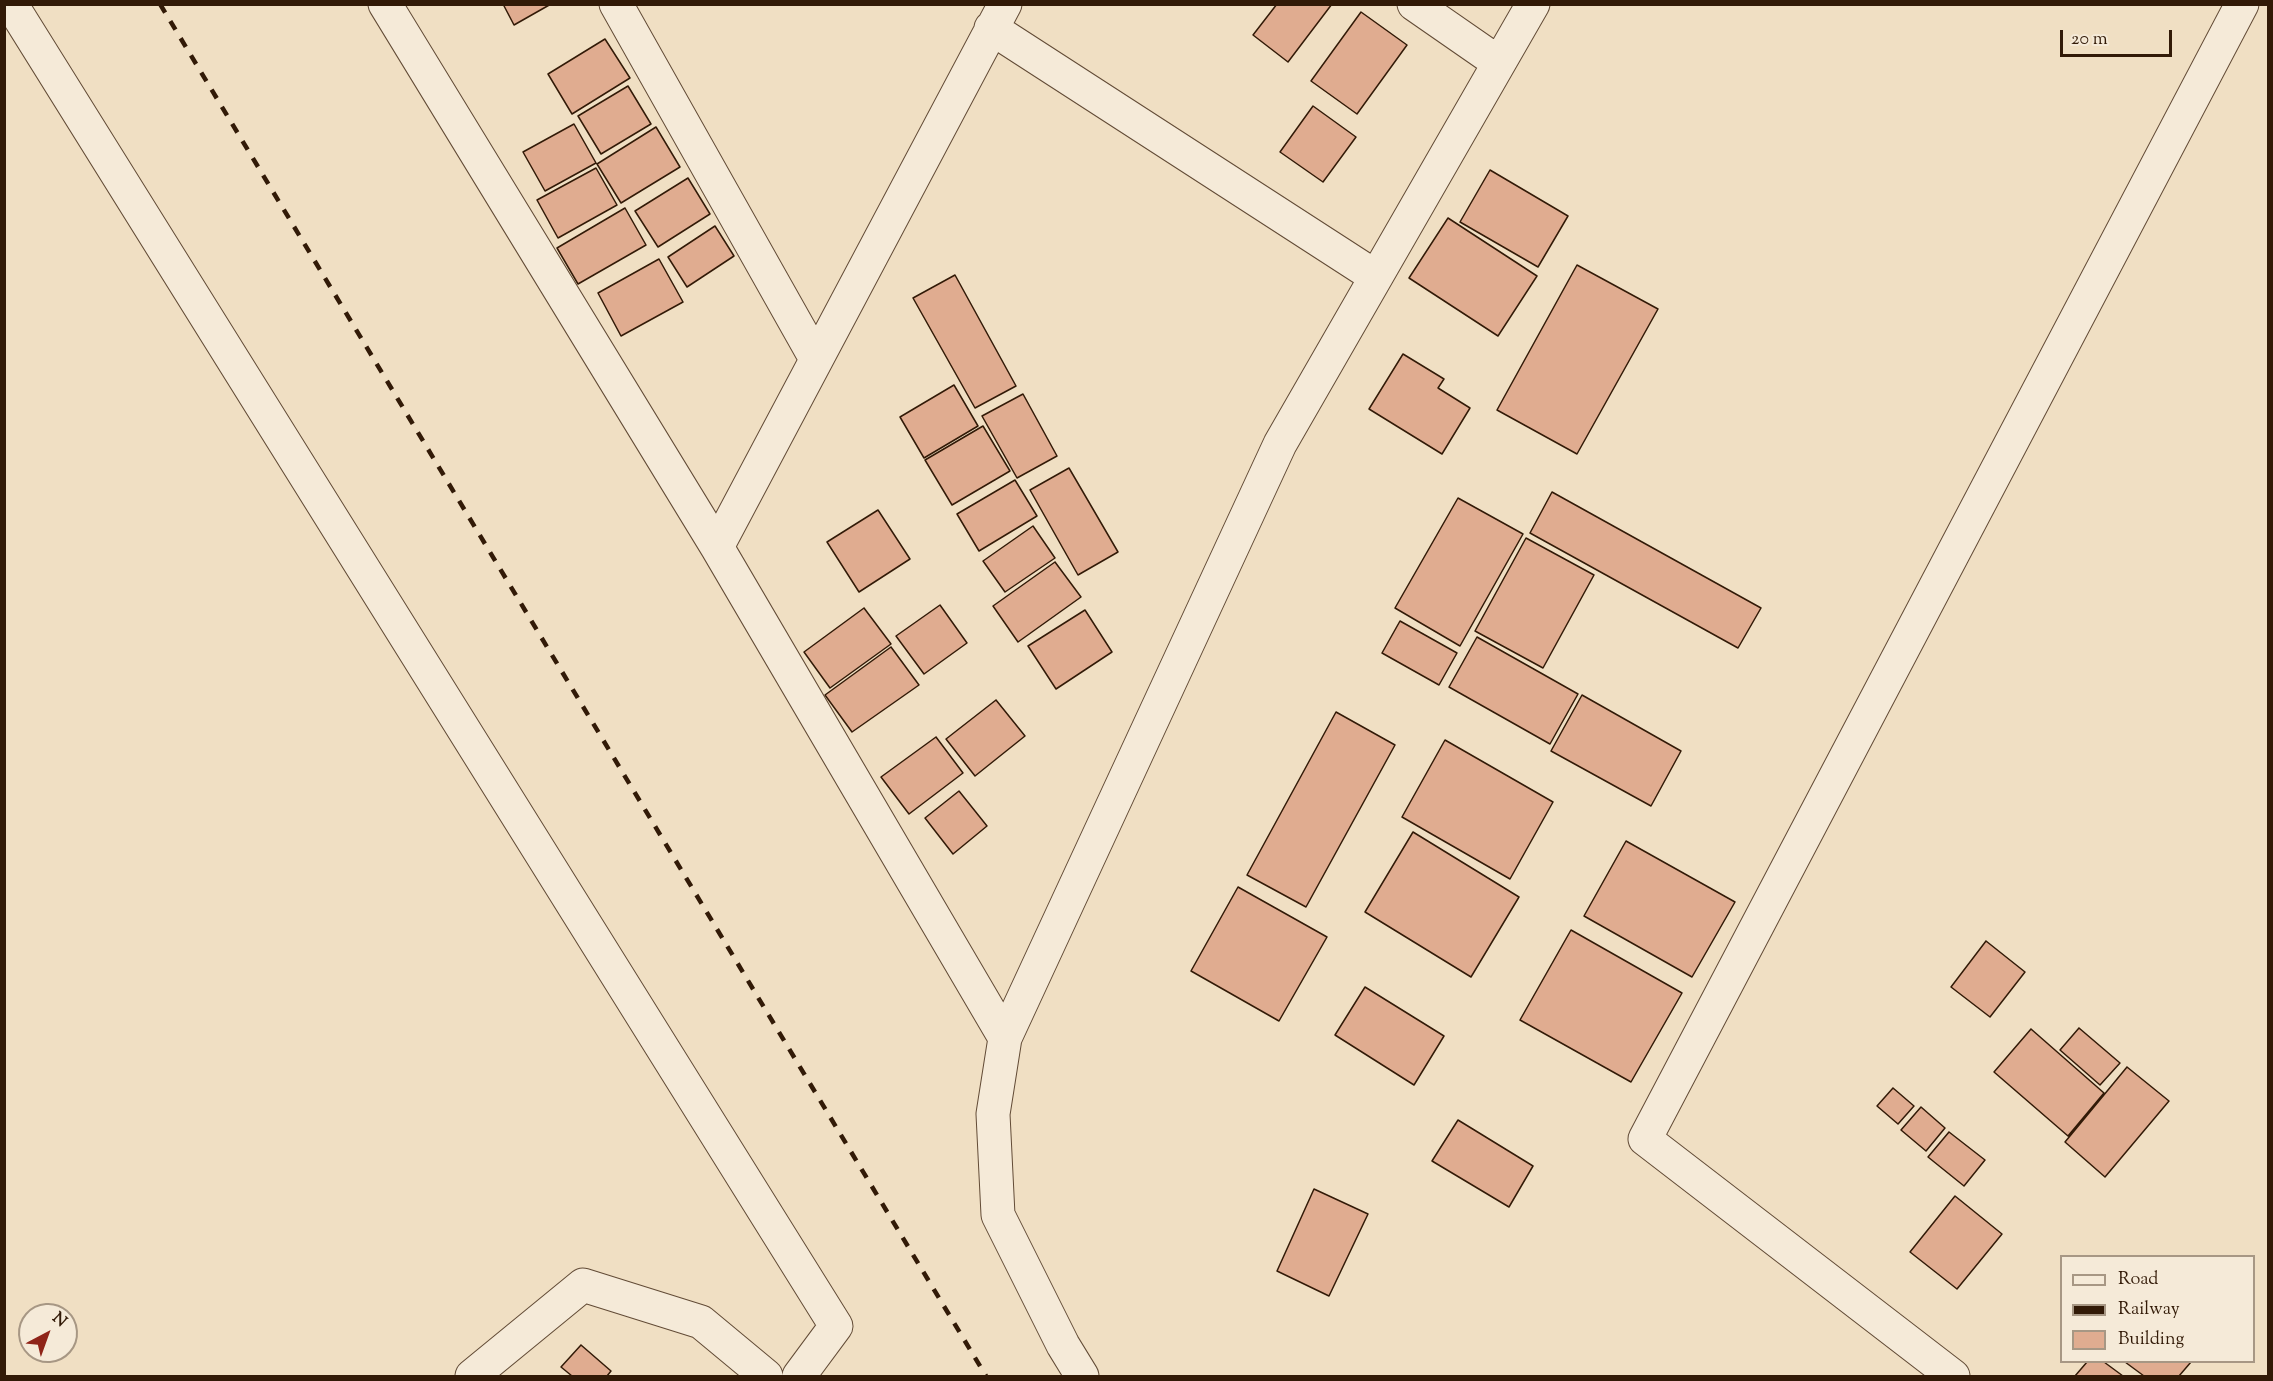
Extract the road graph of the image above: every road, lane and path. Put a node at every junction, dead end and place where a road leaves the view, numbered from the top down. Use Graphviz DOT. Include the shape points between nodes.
graph roads {
  1 [pos="11,4"];
  2 [pos="385,4"];
  3 [pos="616,4"];
  4 [pos="1414,4"];
  5 [pos="1533,4"];
  6 [pos="2242,4"];
  7 [pos="998,16"];
  8 [pos="1500,63"];
  9 [pos="1376,277"];
  10 [pos="816,359"];
  11 [pos="717,547"];
  12 [pos="1005,1038"];
  13 [pos="472,1377"];
  14 [pos="766,1377"];
  15 [pos="799,1377"];
  16 [pos="1082,1377"];
  17 [pos="1953,1377"];
  1 -- 15 [label="street" via="836,1326"];
  2 -- 11 [label="street"];
  3 -- 10 [label="street"];
  4 -- 8 [label="street"];
  5 -- 8 [label="street"];
  6 -- 17 [label="street" via="1644,1139"];
  7 -- 9 [label="street"];
  7 -- 10 [label="street"];
  8 -- 9 [label="street"];
  9 -- 12 [label="street" via="1280,444"];
  10 -- 11 [label="street"];
  11 -- 12 [label="street"];
  12 -- 16 [label="street" via="993,1114 998,1215"];
  13 -- 14 [label="street" via="583,1285 701,1323"];
}
